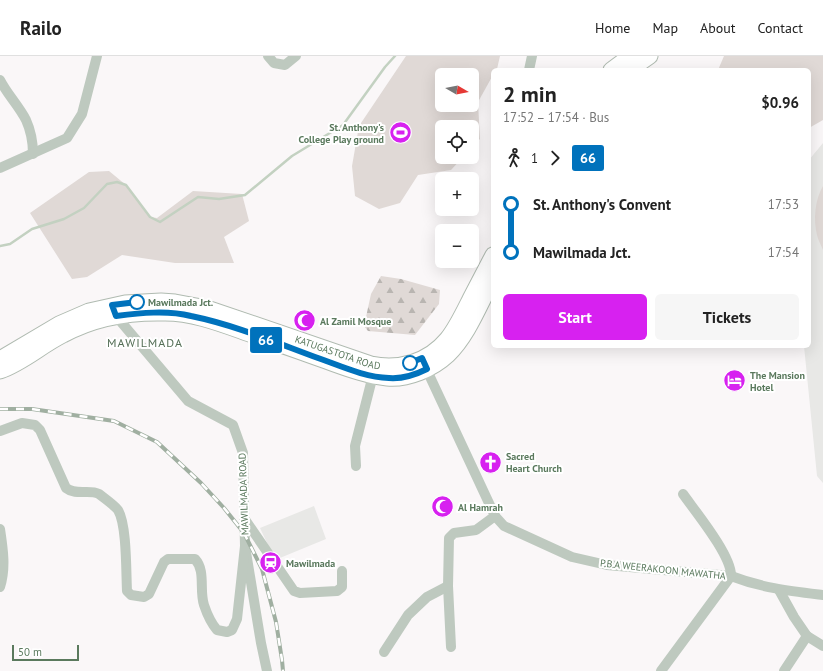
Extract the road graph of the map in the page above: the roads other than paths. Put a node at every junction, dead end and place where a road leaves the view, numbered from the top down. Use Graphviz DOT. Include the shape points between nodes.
graph roads {
  1 [pos="97,56"];
  2 [pos="268,56"];
  3 [pos="296,56"];
  4 [pos="532,56"];
  5 [pos="630,56"];
  6 [pos="650,56"];
  7 [pos="529,68"];
  8 [pos="614,68"];
  9 [pos="633,68"];
  10 [pos="0,80"];
  11 [pos="33,154"];
  12 [pos="0,168"];
  13 [pos="491,259"];
  14 [pos="491,284"];
  15 [pos="114,311"];
  16 [pos="0,359"];
  17 [pos="424,364"];
  18 [pos="0,371"];
  19 [pos="373,375"];
  20 [pos="0,431"];
  21 [pos="356,466"];
  22 [pos="683,494"];
  23 [pos="495,516"];
  24 [pos="244,518"];
  25 [pos="0,530"];
  26 [pos="245,546"];
  27 [pos="342,571"];
  28 [pos="731,576"];
  29 [pos="448,586"];
  30 [pos="0,587"];
  31 [pos="779,590"];
  32 [pos="823,595"];
  33 [pos="807,636"];
  34 [pos="823,646"];
  35 [pos="451,647"];
  36 [pos="384,652"];
  37 [pos="267,671"];
  38 [pos="661,671"];
  39 [pos="784,671"];
  1 -- 11 [label="street" via="82,114 68,138"];
  2 -- 3 [label="street" via="274,63 285,65"];
  4 -- 7 [label="street"];
  5 -- 8 [label="highway"];
  6 -- 9 [label="highway"];
  10 -- 11 [label="street" via="26,120 33,139"];
  11 -- 12 [label="street"];
  13 -- 17 [label="highway, KATUGASTOTA ROAD" via="447,339"];
  14 -- 17 [label="highway, KATUGASTOTA ROAD" via="456,346 442,360"];
  15 -- 16 [label="highway, KATUGASTOTA ROAD" via="89,311 59,324"];
  15 -- 17 [label="highway, KATUGASTOTA ROAD" via="148,301 175,302 225,313 371,364 389,367 410,363"];
  15 -- 18 [label="highway, KATUGASTOTA ROAD" via="63,335 22,361"];
  15 -- 19 [label="highway, KATUGASTOTA ROAD" via="191,316"];
  15 -- 24 [label="street, MAWILMADA ROAD" via="188,401 233,425 243,453"];
  17 -- 19 [label="highway, KATUGASTOTA ROAD" via="420,372 400,378"];
  17 -- 23 [label="street, P.B.A WEERAKOON MAWATHA"];
  19 -- 21 [label="street" via="355,446"];
  20 -- 26 [label="street" via="22,423 35,425 40,430 66,488 71,492 98,494 117,510 126,547 127,590 131,595 144,597 149,594 164,562 168,559 195,559 200,564 204,604 212,624 217,630 232,630 237,619"];
  22 -- 28 [label="street" via="722,550"];
  23 -- 28 [label="street, P.B.A WEERAKOON MAWATHA" via="504,526 572,557 607,565"];
  23 -- 29 [label="street" via="476,530 454,533 450,538"];
  24 -- 26 [label="street, MAWILMADA ROAD"];
  24 -- 27 [label="street" via="294,590 300,593 338,591 342,587"];
  25 -- 30 [label="street" via="4,554"];
  26 -- 37 [label="street"];
  28 -- 31 [label="street, P.B.A WEERAKOON MAWATHA"];
  28 -- 38 [label="street"];
  29 -- 35 [label="street"];
  29 -- 36 [label="street" via="427,597 408,615"];
  31 -- 32 [label="street, P.B.A WEERAKOON MAWATHA"];
  31 -- 33 [label="street"];
  33 -- 34 [label="street"];
  33 -- 39 [label="street"];
}
